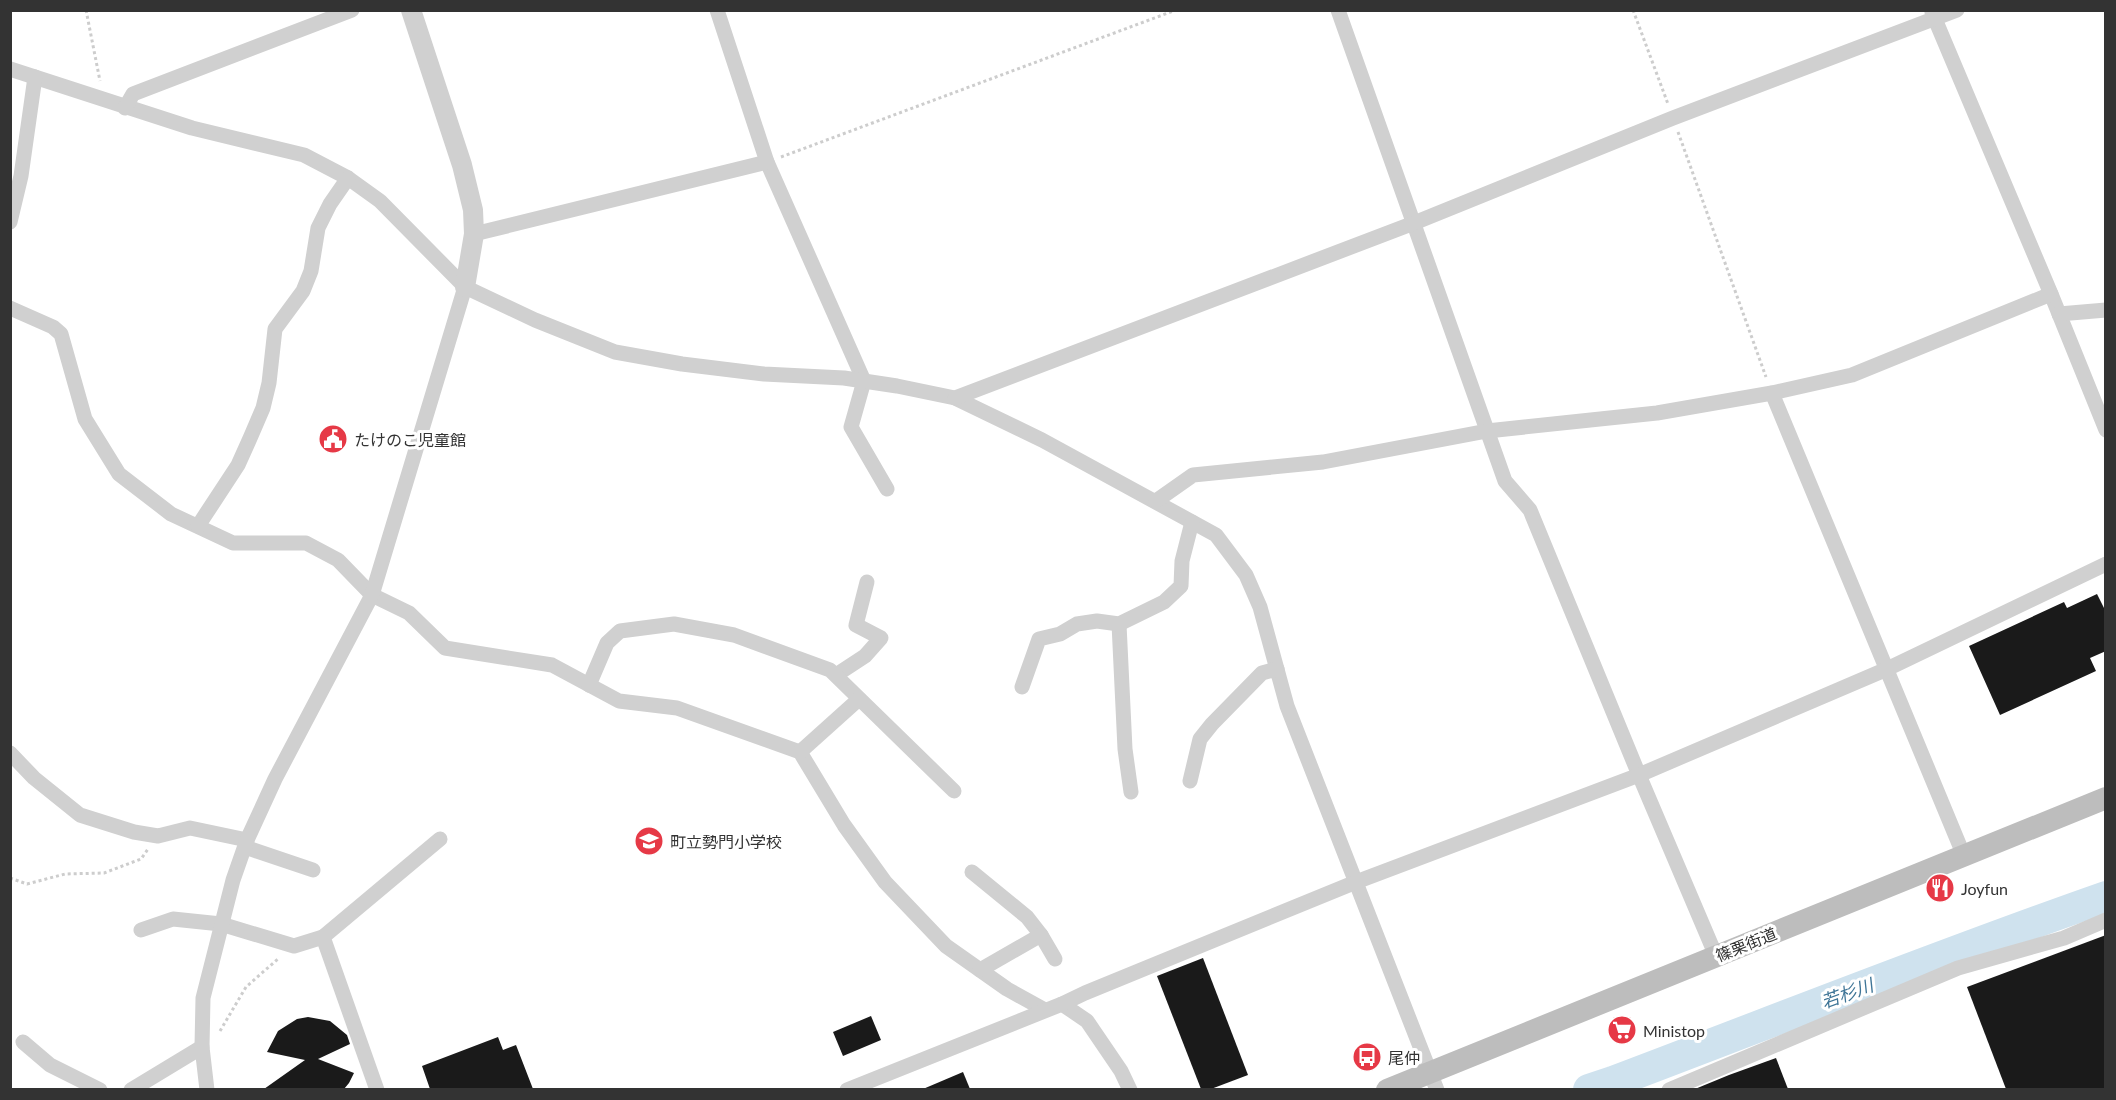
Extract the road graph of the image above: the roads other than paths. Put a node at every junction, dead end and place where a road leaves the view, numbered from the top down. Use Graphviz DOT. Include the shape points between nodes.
graph roads {
  1 [pos="352,10"];
  2 [pos="411,10"];
  3 [pos="717,10"];
  4 [pos="1338,10"];
  5 [pos="1957,10"];
  6 [pos="1933,15"];
  7 [pos="10,69"];
  8 [pos="35,77"];
  9 [pos="124,108"];
  10 [pos="767,162"];
  11 [pos="348,178"];
  12 [pos="10,222"];
  13 [pos="1414,223"];
  14 [pos="474,234"];
  15 [pos="465,287"];
  16 [pos="2051,294"];
  17 [pos="11,310"];
  18 [pos="2106,310"];
  19 [pos="2059,314"];
  20 [pos="864,381"];
  21 [pos="1772,393"];
  22 [pos="955,398"];
  23 [pos="2106,430"];
  24 [pos="1487,431"];
  25 [pos="887,489"];
  26 [pos="1156,501"];
  27 [pos="1192,522"];
  28 [pos="198,526"];
  29 [pos="2106,564"];
  30 [pos="867,582"];
  31 [pos="372,595"];
  32 [pos="1119,624"];
  33 [pos="1277,669"];
  34 [pos="1887,669"];
  35 [pos="836,675"];
  36 [pos="589,685"];
  37 [pos="1022,687"];
  38 [pos="859,699"];
  39 [pos="800,752"];
  40 [pos="10,753"];
  41 [pos="1639,775"];
  42 [pos="1190,781"];
  43 [pos="954,791"];
  44 [pos="1131,792"];
  45 [pos="2106,798"];
  46 [pos="440,839"];
  47 [pos="246,843"];
  48 [pos="1964,856"];
  49 [pos="313,870"];
  50 [pos="972,872"];
  51 [pos="1356,882"];
  52 [pos="2106,921"];
  53 [pos="221,924"];
  54 [pos="141,930"];
  55 [pos="1041,934"];
  56 [pos="323,937"];
  57 [pos="1716,956"];
  58 [pos="1055,959"];
  59 [pos="980,970"];
  60 [pos="1062,1004"];
  61 [pos="1045,1010"];
  62 [pos="23,1042"];
  63 [pos="202,1047"];
  64 [pos="1433,1080"];
  65 [pos="100,1089"];
  66 [pos="131,1089"];
  67 [pos="207,1089"];
  68 [pos="377,1089"];
  69 [pos="847,1089"];
  70 [pos="1130,1089"];
  71 [pos="1387,1089"];
  72 [pos="1669,1089"];
  1 -- 9 [label="street" via="134,94"];
  2 -- 14 [label="street" via="462,165 473,210"];
  3 -- 10 [label="street"];
  4 -- 13 [label="street"];
  5 -- 6 [label="street"];
  6 -- 13 [label="street"];
  6 -- 16 [label="street"];
  7 -- 8 [label="street"];
  8 -- 9 [label="street"];
  8 -- 12 [label="street" via="21,176"];
  9 -- 11 [label="street" via="192,129 304,155"];
  10 -- 14 [label="street"];
  10 -- 20 [label="street"];
  11 -- 15 [label="street" via="380,201"];
  11 -- 28 [label="street" via="318,228 311,271 303,291 275,329 269,383 251,436 238,465"];
  13 -- 22 [label="street"];
  13 -- 24 [label="street"];
  14 -- 15 [label="street"];
  15 -- 20 [label="street" via="615,352 764,374"];
  15 -- 31 [label="street"];
  16 -- 19 [label="street"];
  16 -- 21 [label="street" via="1852,375"];
  17 -- 28 [label="street" via="61,334 85,419 119,474 171,513"];
  18 -- 19 [label="street"];
  19 -- 23 [label="street"];
  20 -- 22 [label="street"];
  20 -- 25 [label="street" via="851,427"];
  21 -- 24 [label="street" via="1657,413"];
  21 -- 34 [label="street"];
  22 -- 26 [label="street"];
  24 -- 26 [label="street" via="1323,462 1193,476"];
  24 -- 41 [label="street" via="1505,481 1530,510"];
  26 -- 27 [label="street"];
  27 -- 32 [label="street" via="1182,561 1181,586 1164,602"];
  27 -- 33 [label="street" via="1216,535 1246,574 1260,607"];
  28 -- 31 [label="street" via="232,543 306,543 338,560"];
  29 -- 34 [label="street"];
  30 -- 35 [label="street" via="856,626 881,638 865,656"];
  31 -- 36 [label="street" via="409,613 445,648 552,665"];
  31 -- 47 [label="street" via="275,779"];
  32 -- 37 [label="street" via="1077,624 1060,634 1039,639"];
  32 -- 44 [label="street"];
  33 -- 42 [label="street" via="1262,673 1200,739"];
  33 -- 51 [label="street" via="1287,706"];
  34 -- 41 [label="street"];
  34 -- 48 [label="street"];
  35 -- 36 [label="street" via="734,635 674,624 620,631 607,643"];
  35 -- 38 [label="street"];
  36 -- 39 [label="street" via="619,701 677,708"];
  38 -- 39 [label="street"];
  38 -- 43 [label="street"];
  39 -- 59 [label="street" via="844,825 885,882 946,946"];
  40 -- 47 [label="street" via="80,815 134,832 158,836 190,828"];
  41 -- 51 [label="street"];
  41 -- 57 [label="street"];
  45 -- 48 [label="main road, 篠栗街道"];
  46 -- 56 [label="street"];
  47 -- 49 [label="street"];
  47 -- 53 [label="street"];
  48 -- 57 [label="main road, 篠栗街道"];
  50 -- 55 [label="street" via="1027,916"];
  51 -- 60 [label="street"];
  51 -- 64 [label="street"];
  52 -- 72 [label="street" via="2064,938 1958,968"];
  53 -- 54 [label="street" via="173,918"];
  53 -- 56 [label="street" via="294,946"];
  53 -- 63 [label="street" via="203,998"];
  55 -- 58 [label="street"];
  55 -- 59 [label="street"];
  56 -- 68 [label="street"];
  57 -- 64 [label="main road, 篠栗街道"];
  59 -- 61 [label="street"];
  60 -- 61 [label="street"];
  60 -- 70 [label="street" via="1087,1021"];
  61 -- 69 [label="street"];
  62 -- 65 [label="street" via="50,1065"];
  63 -- 66 [label="street"];
  63 -- 67 [label="street"];
  64 -- 71 [label="main road, 篠栗街道"];
}
